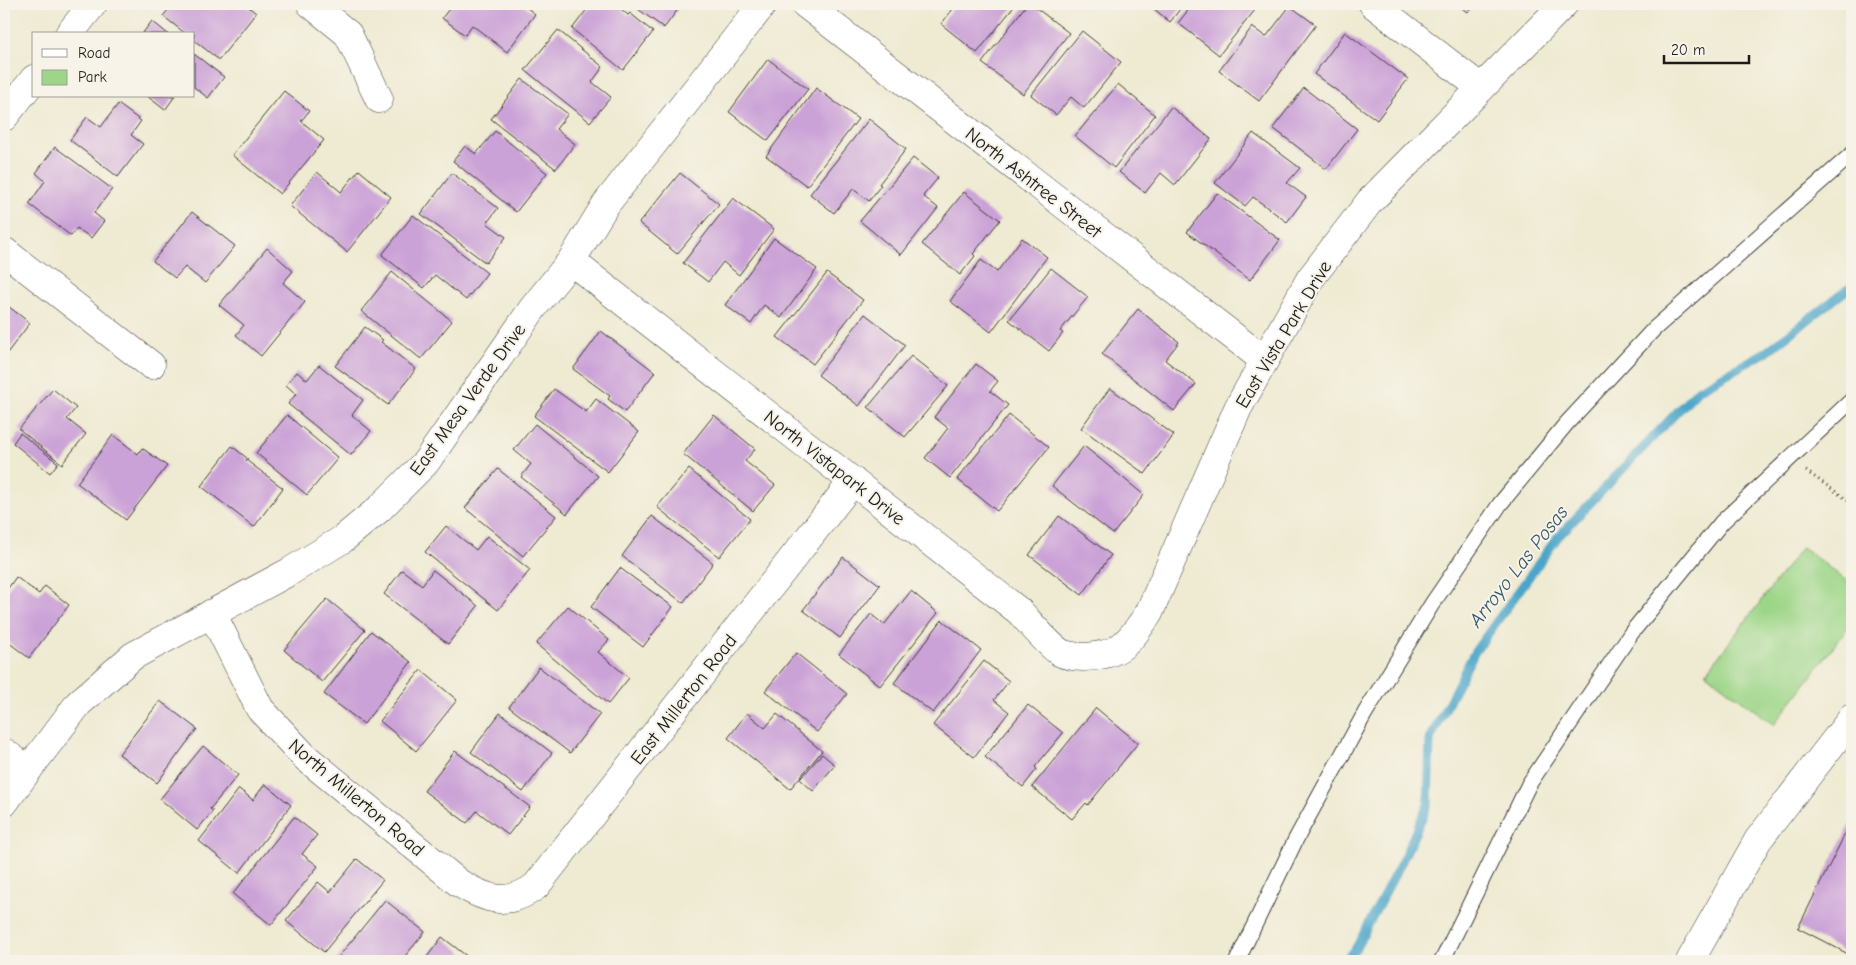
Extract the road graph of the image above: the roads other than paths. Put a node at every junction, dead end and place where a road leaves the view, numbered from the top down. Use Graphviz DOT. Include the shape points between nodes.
graph roads {
  1 [pos="93,4"];
  2 [pos="311,4"];
  3 [pos="763,4"];
  4 [pos="805,4"];
  5 [pos="1373,4"];
  6 [pos="1564,4"];
  7 [pos="72,32"];
  8 [pos="32,82"];
  9 [pos="1481,88"];
  10 [pos="379,99"];
  11 [pos="4,117"];
  12 [pos="1852,154"];
  13 [pos="4,251"];
  14 [pos="571,260"];
  15 [pos="1264,360"];
  16 [pos="151,365"];
  17 [pos="1852,400"];
  18 [pos="853,481"];
  19 [pos="212,613"];
  20 [pos="1102,656"];
  21 [pos="1852,718"];
  22 [pos="4,752"];
  23 [pos="28,770"];
  24 [pos="4,803"];
  25 [pos="500,900"];
  26 [pos="1237,961"];
  27 [pos="1442,961"];
  28 [pos="1690,961"];
  1 -- 7 [label="street"];
  2 -- 10 [label="street" via="348,34"];
  3 -- 14 [label="street, East Mesa Verde Drive" via="606,204"];
  4 -- 15 [label="street, North Ashtree Street"];
  5 -- 9 [label="street"];
  6 -- 9 [label="street, East Vista Park Drive"];
  8 -- 11 [label="street"];
  9 -- 15 [label="street, East Vista Park Drive" via="1370,201 1310,280"];
  12 -- 26 [label="lane" via="1654,329 1566,424 1500,504 1432,604 1365,713 1296,839"];
  13 -- 16 [label="street"];
  14 -- 18 [label="street, North Vistapark Drive"];
  14 -- 19 [label="street, East Mesa Verde Drive" via="533,308 426,462 379,509 343,539"];
  15 -- 20 [label="street, East Vista Park Drive" via="1238,408 1149,613 1125,644"];
  17 -- 27 [label="lane" via="1722,522 1632,632 1529,784"];
  18 -- 20 [label="street, North Vistapark Drive" via="1020,612 1059,652 1078,657"];
  18 -- 25 [label="street, East Millerton Road" via="536,886 528,892"];
  19 -- 23 [label="street, East Mesa Verde Drive" via="133,656 79,703"];
  19 -- 25 [label="street, North Millerton Road" via="260,709 305,757 459,883 477,894"];
  21 -- 28 [label="street" via="1758,840"];
  22 -- 23 [label="street"];
  23 -- 24 [label="street, East Mesa Verde Drive"];
}
